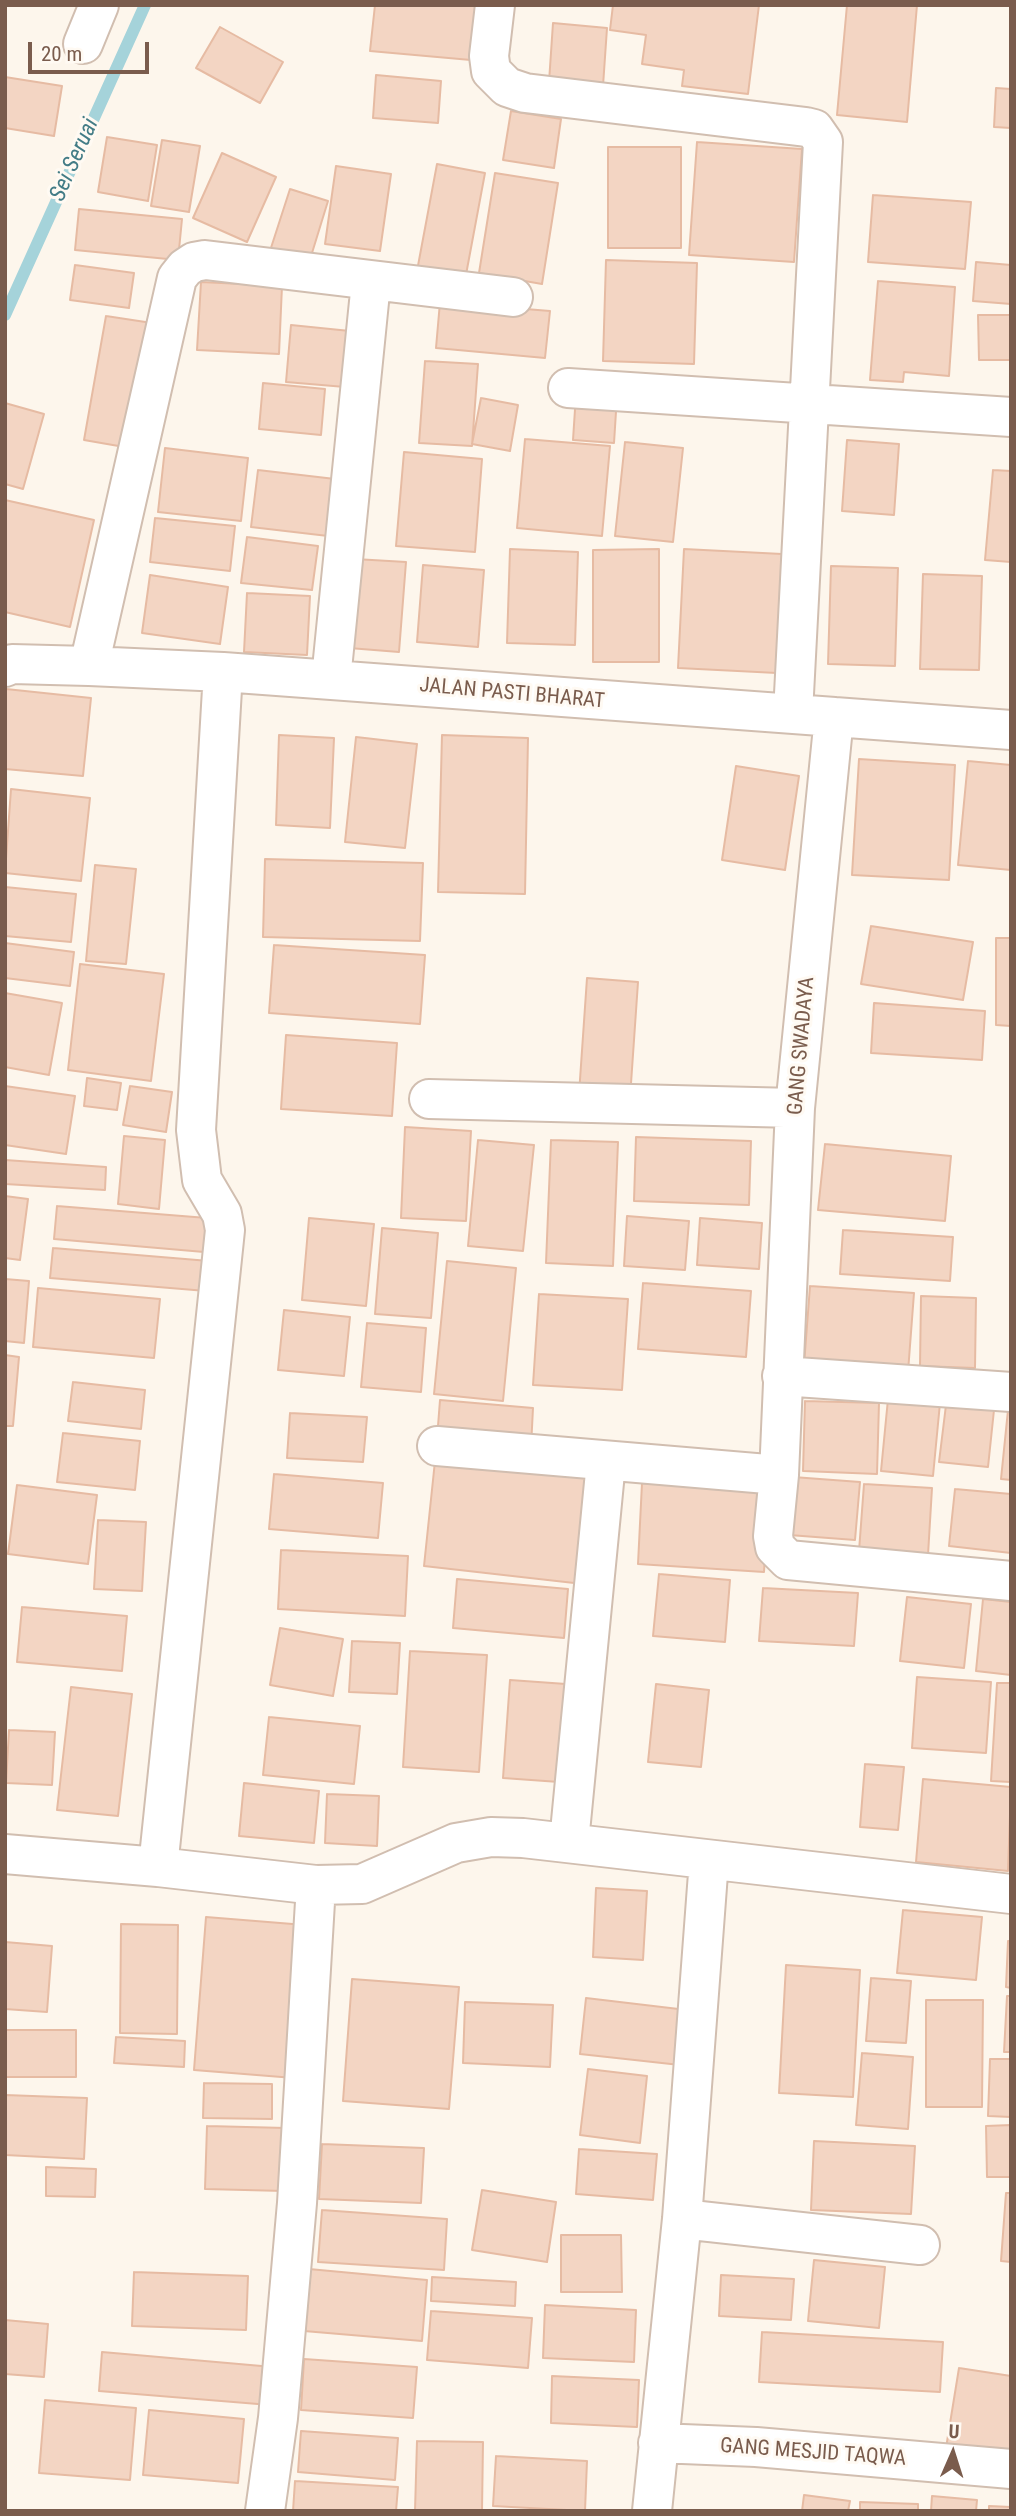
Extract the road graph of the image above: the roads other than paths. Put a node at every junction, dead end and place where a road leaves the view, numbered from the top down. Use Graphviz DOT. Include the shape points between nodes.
graph roads {
  1 [pos="99,5"];
  2 [pos="495,5"];
  3 [pos="83,44"];
  4 [pos="371,282"];
  5 [pos="513,297"];
  6 [pos="568,388"];
  7 [pos="807,404"];
  8 [pos="1011,417"];
  9 [pos="9,666"];
  10 [pos="89,666"];
  11 [pos="223,672"];
  12 [pos="331,679"];
  13 [pos="793,713"];
  14 [pos="834,717"];
  15 [pos="1011,730"];
  16 [pos="429,1099"];
  17 [pos="795,1108"];
  18 [pos="782,1376"];
  19 [pos="1011,1392"];
  20 [pos="437,1446"];
  21 [pos="606,1462"];
  22 [pos="779,1475"];
  23 [pos="1011,1581"];
  24 [pos="569,1842"];
  25 [pos="5,1854"];
  26 [pos="709,1860"];
  27 [pos="158,1867"];
  28 [pos="316,1885"];
  29 [pos="1011,1894"];
  30 [pos="682,2219"];
  31 [pos="920,2245"];
  32 [pos="658,2443"];
  33 [pos="1011,2469"];
  34 [pos="265,2511"];
  35 [pos="652,2511"];
  1 -- 3 [label="street"];
  2 -- 7 [label="street" via="491,71 507,87 525,93 806,127 818,134 823,142"];
  4 -- 5 [label="street"];
  4 -- 10 [label="street" via="205,260 194,262 177,278"];
  4 -- 12 [label="street"];
  6 -- 7 [label="street"];
  7 -- 8 [label="street"];
  7 -- 13 [label="street"];
  9 -- 10 [label="street, JALAN PASTI BHARAT"];
  10 -- 11 [label="street, JALAN PASTI BHARAT"];
  11 -- 12 [label="street, JALAN PASTI BHARAT"];
  11 -- 27 [label="street" via="195,1130 202,1180 222,1214 225,1230"];
  12 -- 13 [label="street, JALAN PASTI BHARAT"];
  13 -- 14 [label="street, JALAN PASTI BHARAT"];
  14 -- 15 [label="street, JALAN PASTI BHARAT"];
  14 -- 17 [label="street, GANG SWADAYA"];
  16 -- 17 [label="street"];
  17 -- 18 [label="street, GANG SWADAYA"];
  18 -- 19 [label="street"];
  18 -- 22 [label="street, GANG SWADAYA"];
  20 -- 21 [label="street"];
  21 -- 22 [label="street"];
  21 -- 24 [label="street"];
  22 -- 23 [label="street, GANG SWADAYA" via="773,1536 775,1547 788,1560"];
  24 -- 26 [label="street"];
  24 -- 28 [label="street" via="491,1837 456,1843 362,1884"];
  25 -- 27 [label="street"];
  26 -- 29 [label="street"];
  26 -- 30 [label="street"];
  27 -- 28 [label="street"];
  28 -- 34 [label="street" via="297,2203"];
  30 -- 31 [label="street"];
  30 -- 32 [label="street"];
  32 -- 33 [label="street, GANG MESJID TAQWA"];
  32 -- 35 [label="street"];
}
